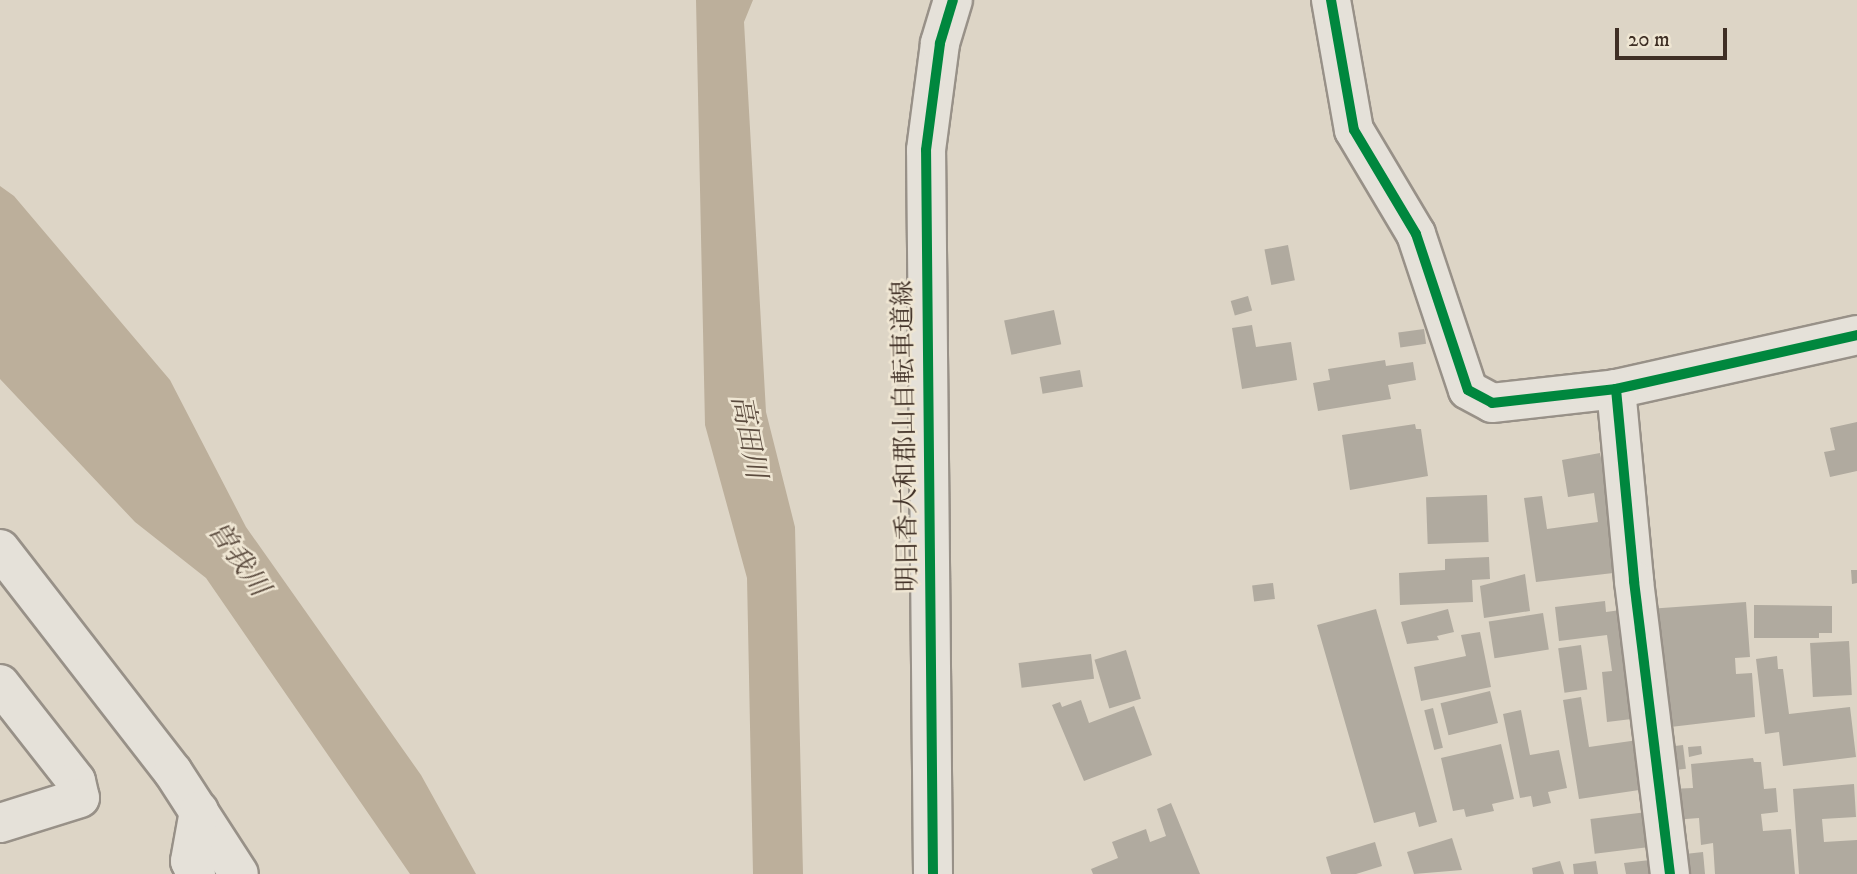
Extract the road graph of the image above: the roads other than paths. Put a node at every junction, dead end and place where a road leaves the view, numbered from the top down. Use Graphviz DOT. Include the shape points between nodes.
graph roads {
  1 [pos="953,0"];
  2 [pos="1331,0"];
  3 [pos="1857,335"];
  4 [pos="1616,389"];
  5 [pos="0,549"];
  6 [pos="0,684"];
  7 [pos="199,811"];
  8 [pos="0,823"];
  9 [pos="195,874"];
  10 [pos="239,874"];
  11 [pos="933,874"];
  12 [pos="1670,874"];
  1 -- 11 [label="street, 明日香大和郡山自転車道線" via="940,43 926,150"];
  2 -- 4 [label="street" via="1354,131 1416,234 1468,390 1492,402"];
  3 -- 4 [label="street"];
  4 -- 12 [label="street"];
  5 -- 7 [label="street"];
  6 -- 8 [label="street" via="76,781 80,798"];
  7 -- 9 [label="street" via="190,861"];
  7 -- 10 [label="street"];
}
